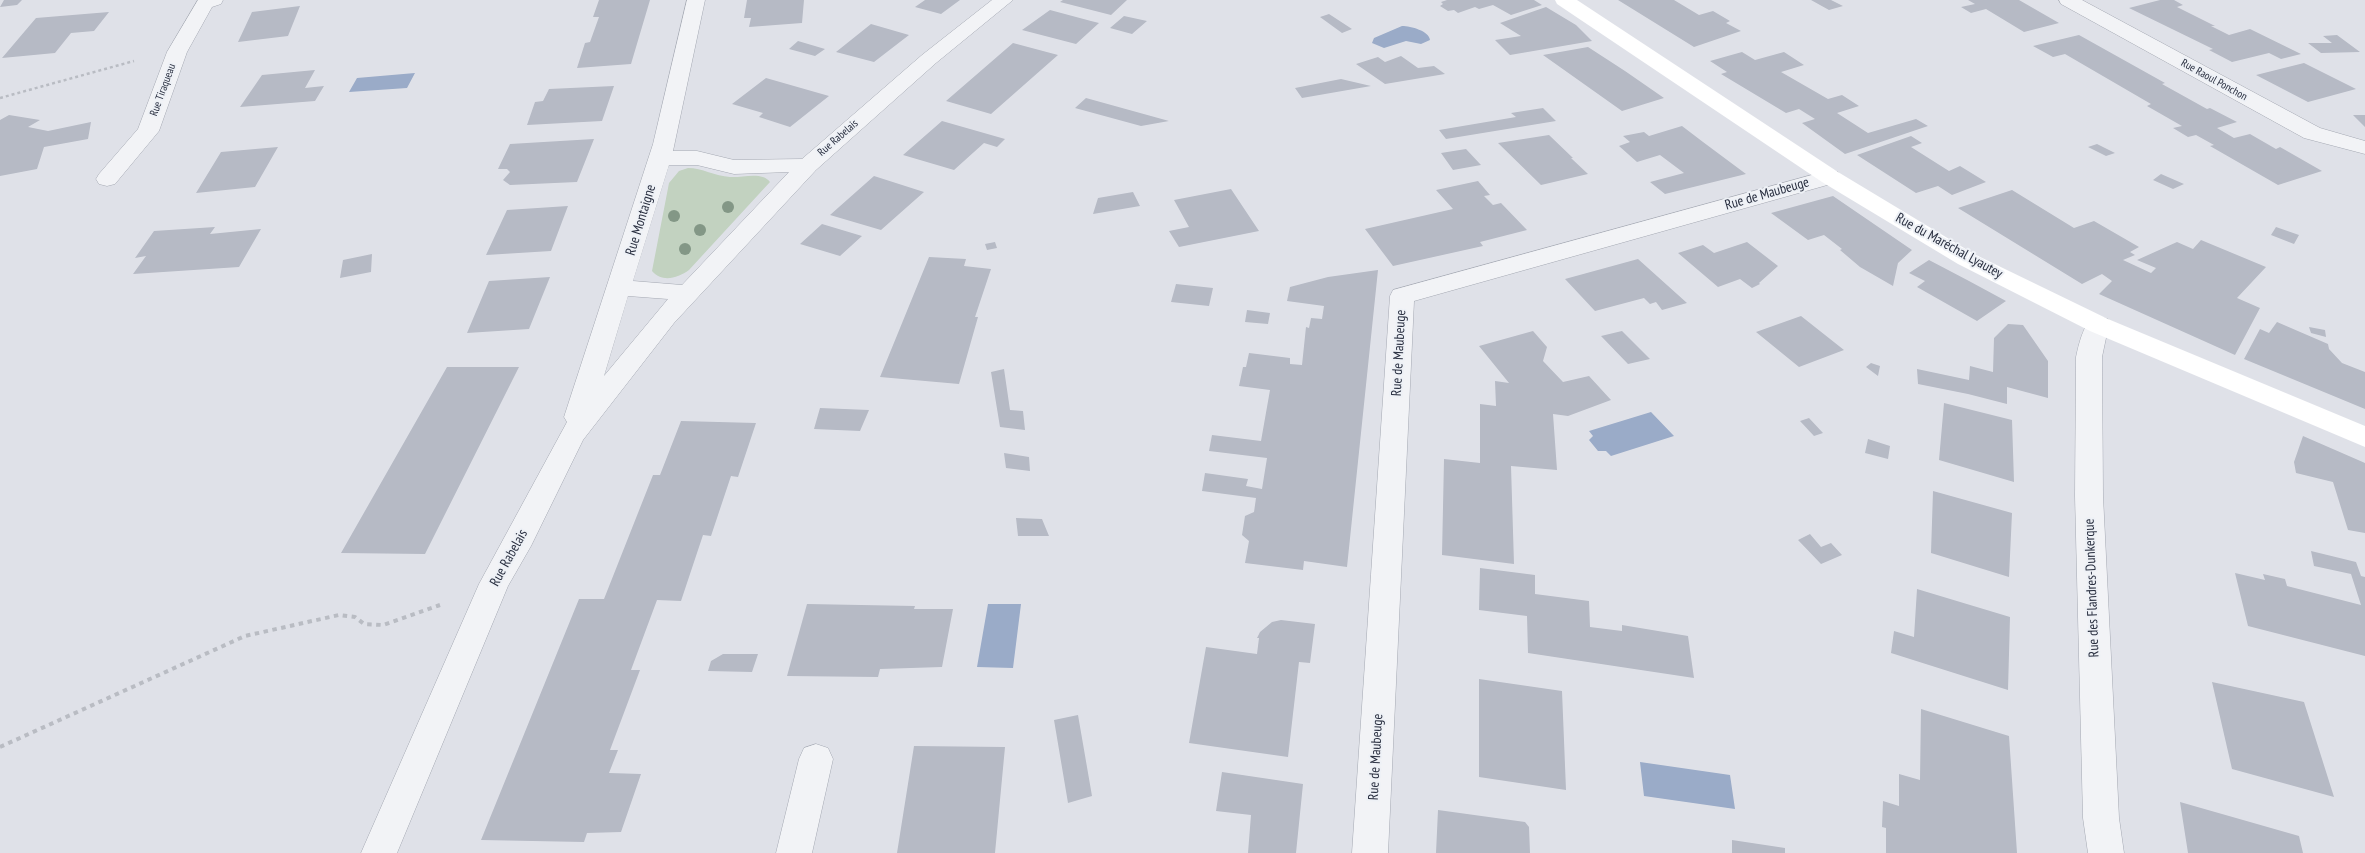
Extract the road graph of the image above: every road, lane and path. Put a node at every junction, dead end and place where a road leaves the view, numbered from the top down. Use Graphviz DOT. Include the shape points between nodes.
graph roads {
  1 [pos="214,0"];
  2 [pos="696,0"];
  3 [pos="1004,0"];
  4 [pos="1564,0"];
  5 [pos="2068,0"];
  6 [pos="108,66"];
  7 [pos="0,98"];
  8 [pos="2365,148"];
  9 [pos="660,158"];
  10 [pos="808,165"];
  11 [pos="1830,177"];
  12 [pos="107,179"];
  13 [pos="620,288"];
  14 [pos="688,293"];
  15 [pos="2099,325"];
  16 [pos="572,436"];
  17 [pos="2365,436"];
  18 [pos="494,584"];
  19 [pos="0,747"];
  20 [pos="816,759"];
  21 [pos="380,853"];
  22 [pos="794,853"];
  23 [pos="1370,853"];
  24 [pos="2106,853"];
  1 -- 12 [label="street, Rue Tiraqueau" via="205,2 177,52 148,131"];
  2 -- 9 [label="street, Rue Montaigne"];
  3 -- 10 [label="street, Rue Rabelais" via="929,59"];
  4 -- 11 [label="main road, Rue du Maréchal Lyautey"];
  5 -- 8 [label="street, Rue Raoul Ponchon" via="2312,133"];
  6 -- 7 [label="path"];
  9 -- 10 [label="street" via="697,158 734,167"];
  9 -- 13 [label="street, Rue Montaigne"];
  10 -- 14 [label="street, Rue Rabelais"];
  11 -- 15 [label="main road, Rue du Maréchal Lyautey" via="1966,259"];
  11 -- 23 [label="street, Rue de Maubeuge" via="1402,296"];
  13 -- 14 [label="street"];
  13 -- 16 [label="street, Rue Montaigne"];
  14 -- 16 [label="street, Rue Rabelais" via="665,317"];
  15 -- 17 [label="main road, Rue du Maréchal Lyautey"];
  15 -- 24 [label="street, Rue des Flandres-Dunkerque" via="2089,358 2089,496 2101,818"];
  16 -- 18 [label="street, Rue Rabelais"];
  18 -- 19 [label="path" via="383,625 364,624 355,617 339,615 245,636"];
  18 -- 21 [label="street, Rue Rabelais"];
  20 -- 22 [label="street"];
}
